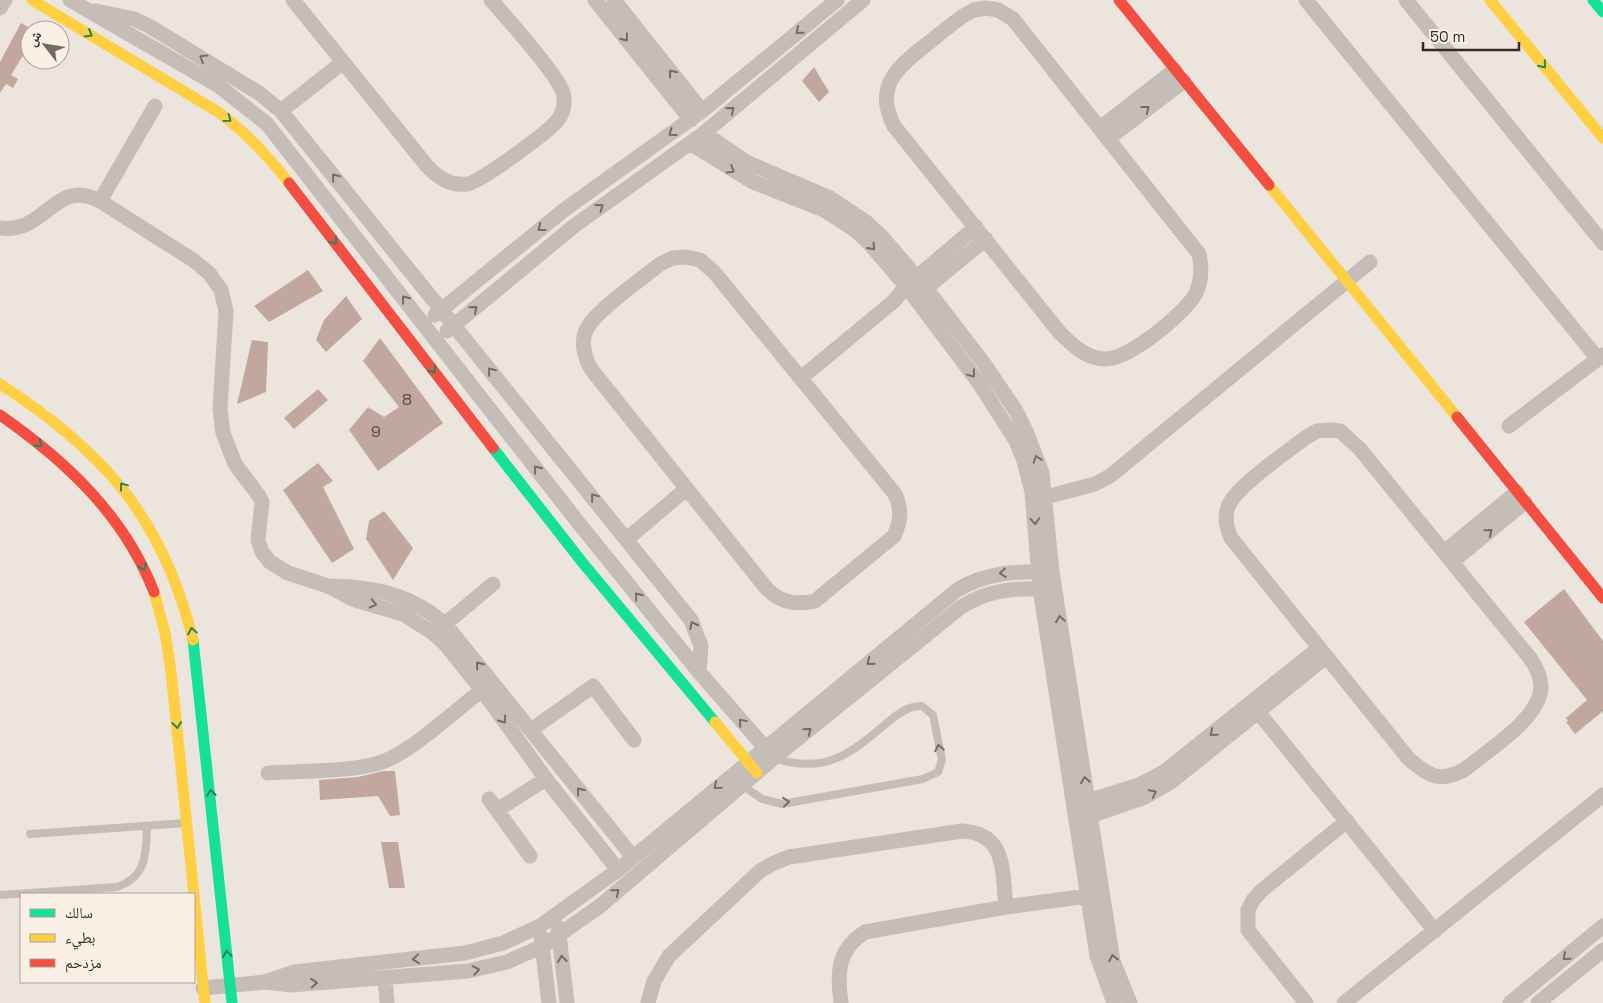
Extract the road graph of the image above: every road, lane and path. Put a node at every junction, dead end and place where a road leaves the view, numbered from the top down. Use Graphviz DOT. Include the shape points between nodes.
graph roads {
  1 [pos="5,0"];
  2 [pos="32,0"];
  3 [pos="70,0"];
  4 [pos="293,0"];
  5 [pos="491,0"];
  6 [pos="595,0"];
  7 [pos="614,0"];
  8 [pos="836,0"];
  9 [pos="863,0"];
  10 [pos="1119,0"];
  11 [pos="1306,0"];
  12 [pos="1406,0"];
  13 [pos="1490,0"];
  14 [pos="1593,0"];
  15 [pos="0,8"];
  16 [pos="87,10"];
  17 [pos="1603,12"];
  18 [pos="343,62"];
  19 [pos="1179,75"];
  20 [pos="745,76"];
  21 [pos="755,89"];
  22 [pos="155,106"];
  23 [pos="281,111"];
  24 [pos="696,115"];
  25 [pos="704,133"];
  26 [pos="1105,133"];
  27 [pos="1603,138"];
  28 [pos="690,143"];
  29 [pos="643,154"];
  30 [pos="653,168"];
  31 [pos="100,201"];
  32 [pos="976,227"];
  33 [pos="0,228"];
  34 [pos="986,239"];
  35 [pos="1603,243"];
  36 [pos="1370,262"];
  37 [pos="1346,281"];
  38 [pos="916,287"];
  39 [pos="442,311"];
  40 [pos="424,323"];
  41 [pos="454,325"];
  42 [pos="436,339"];
  43 [pos="1600,357"];
  44 [pos="801,378"];
  45 [pos="0,384"];
  46 [pos="0,415"];
  47 [pos="1509,426"];
  48 [pos="686,489"];
  49 [pos="1046,497"];
  50 [pos="1521,497"];
  51 [pos="627,539"];
  52 [pos="1448,557"];
  53 [pos="1045,572"];
  54 [pos="493,584"];
  55 [pos="328,586"];
  56 [pos="1047,588"];
  57 [pos="951,595"];
  58 [pos="1603,598"];
  59 [pos="961,607"];
  60 [pos="445,624"];
  61 [pos="1323,652"];
  62 [pos="700,672"];
  63 [pos="482,690"];
  64 [pos="1259,713"];
  65 [pos="531,730"];
  66 [pos="634,740"];
  67 [pos="768,753"];
  68 [pos="1192,758"];
  69 [pos="752,767"];
  70 [pos="268,773"];
  71 [pos="546,779"];
  72 [pos="743,786"];
  73 [pos="1603,795"];
  74 [pos="1089,808"];
  75 [pos="1347,822"];
  76 [pos="188,823"];
  77 [pos="147,826"];
  78 [pos="30,834"];
  79 [pos="530,856"];
  80 [pos="633,857"];
  81 [pos="618,870"];
  82 [pos="30,893"];
  83 [pos="195,893"];
  84 [pos="20,894"];
  85 [pos="0,895"];
  86 [pos="1088,896"];
  87 [pos="195,898"];
  88 [pos="1006,907"];
  89 [pos="556,916"];
  90 [pos="540,926"];
  91 [pos="1603,926"];
  92 [pos="1435,931"];
  93 [pos="559,936"];
  94 [pos="543,946"];
  95 [pos="1603,950"];
  96 [pos="384,979"];
  97 [pos="266,982"];
  98 [pos="230,985"];
  99 [pos="204,995"];
  100 [pos="232,1003"];
  101 [pos="386,1003"];
  102 [pos="549,1003"];
  103 [pos="566,1003"];
  104 [pos="648,1003"];
  105 [pos="841,1003"];
  106 [pos="1114,1003"];
  107 [pos="1130,1003"];
  108 [pos="1306,1003"];
  109 [pos="1344,1003"];
  110 [pos="1510,1003"];
  111 [pos="1538,1003"];
  1 -- 15 [label="street"];
  2 -- 69 [label="main road, one-way" via="218,112 252,139 582,562"];
  3 -- 16 [label="street"];
  4 -- 18 [label="street"];
  5 -- 18 [label="street" via="559,83 564,102 562,112 553,125 478,180 456,184 435,175"];
  6 -- 24 [label="street, one-way"];
  24 -- 7 [label="street, one-way"];
  8 -- 20 [label="street, one-way"];
  9 -- 21 [label="street"];
  10 -- 19 [label="main road"];
  11 -- 43 [label="street"];
  12 -- 35 [label="street"];
  13 -- 27 [label="main road, one-way"];
  14 -- 17 [label="main road"];
  23 -- 16 [label="street, one-way" via="259,93 149,26 134,19"];
  40 -- 16 [label="street, one-way" via="262,120 219,86"];
  18 -- 23 [label="street"];
  19 -- 26 [label="street"];
  19 -- 37 [label="main road"];
  20 -- 21 [label="street"];
  20 -- 24 [label="street"];
  25 -- 21 [label="street, one-way"];
  22 -- 31 [label="street"];
  39 -- 23 [label="street, one-way"];
  24 -- 29 [label="street, one-way"];
  25 -- 28 [label="street"];
  25 -- 38 [label="street" via="746,162 849,209 882,237"];
  26 -- 32 [label="street" via="1009,16 998,10 974,10 944,30 896,71 888,86 886,103 894,126"];
  26 -- 34 [label="street" via="1196,248 1201,263 1200,284 1189,303 1137,348 1122,356 1104,359 1087,354 1060,333"];
  28 -- 30 [label="street"];
  28 -- 38 [label="street, one-way" via="744,178 824,210 840,220"];
  29 -- 30 [label="street"];
  29 -- 39 [label="street, one-way" via="564,210"];
  41 -- 30 [label="street, one-way" via="544,248"];
  31 -- 33 [label="street" via="86,195 71,195 57,202 28,226"];
  31 -- 55 [label="street" via="193,260 209,273 221,290 226,311 220,409 222,433 235,464 262,502 259,546 278,568"];
  32 -- 34 [label="street"];
  32 -- 38 [label="street"];
  34 -- 38 [label="street"];
  36 -- 37 [label="street"];
  37 -- 49 [label="street" via="1110,476 1095,484"];
  37 -- 50 [label="main road"];
  38 -- 44 [label="street" via="894,301"];
  49 -- 38 [label="street, one-way" via="1035,452 1016,411 985,365"];
  38 -- 53 [label="street, one-way" via="1016,441 1032,492"];
  39 -- 40 [label="street"];
  39 -- 41 [label="street"];
  40 -- 42 [label="street"];
  41 -- 42 [label="street"];
  51 -- 41 [label="street, one-way"];
  62 -- 42 [label="street, one-way" via="577,521"];
  43 -- 47 [label="street"];
  44 -- 48 [label="street" via="895,494 900,507 900,522 894,536 815,601 787,602 767,589"];
  44 -- 48 [label="street" via="714,272 700,260 680,258 660,264 596,317 587,328 583,342 584,356 590,369"];
  98 -- 45 [label="main road, one-way" via="195,647 174,572 151,526 105,465 50,415"];
  46 -- 76 [label="main road, one-way" via="42,446 91,492 131,544 148,577 165,630"];
  48 -- 51 [label="street"];
  49 -- 53 [label="street"];
  50 -- 52 [label="street"];
  50 -- 58 [label="main road"];
  62 -- 51 [label="street, one-way" via="701,646 691,620"];
  52 -- 61 [label="street" via="1530,658 1541,686 1538,702 1530,715 1464,770 1451,776 1437,777 1424,772 1408,758"];
  52 -- 61 [label="street" via="1351,440 1330,430 1316,431 1305,438 1236,494 1228,507 1226,524 1240,550"];
  53 -- 56 [label="street"];
  53 -- 57 [label="street, one-way" via="1012,572 984,577"];
  54 -- 60 [label="street"];
  55 -- 60 [label="street" via="360,587 401,596"];
  55 -- 63 [label="street, one-way" via="354,600 385,607 419,622 446,645"];
  56 -- 59 [label="street" via="1010,588"];
  74 -- 56 [label="street, one-way"];
  56 -- 86 [label="street"];
  57 -- 59 [label="street"];
  57 -- 67 [label="street, one-way"];
  67 -- 59 [label="street, one-way"];
  65 -- 60 [label="street, one-way"];
  61 -- 64 [label="street"];
  61 -- 68 [label="street, one-way"];
  67 -- 62 [label="street, one-way"];
  63 -- 70 [label="street" via="401,753 382,762"];
  63 -- 71 [label="street, one-way"];
  64 -- 68 [label="street"];
  64 -- 75 [label="street"];
  65 -- 66 [label="street" via="593,686"];
  80 -- 65 [label="street, one-way"];
  67 -- 69 [label="street"];
  72 -- 67 [label="lane, one-way" via="762,800 782,804 923,779 938,772 942,760 933,715 922,706 902,710 841,758 809,765"];
  68 -- 74 [label="street" via="1155,793"];
  69 -- 72 [label="street"];
  69 -- 80 [label="street, one-way"];
  71 -- 79 [label="street" via="493,805"];
  71 -- 81 [label="street"];
  93 -- 72 [label="street, one-way" via="600,906"];
  73 -- 92 [label="street"];
  107 -- 74 [label="street, one-way" via="1113,961"];
  75 -- 92 [label="street"];
  75 -- 108 [label="street" via="1261,891 1248,910 1248,930"];
  76 -- 77 [label="lane"];
  76 -- 83 [label="main road"];
  77 -- 78 [label="lane"];
  77 -- 82 [label="lane" via="143,866 126,884"];
  80 -- 81 [label="street"];
  81 -- 89 [label="street"];
  84 -- 85 [label="lane"];
  86 -- 88 [label="street"];
  86 -- 106 [label="street" via="1097,956"];
  87 -- 99 [label="main road"];
  88 -- 104 [label="street" via="1000,852 985,836 974,832 962,831 789,857 760,871 669,956 654,981"];
  88 -- 105 [label="street" via="865,932 849,944 841,958 838,980"];
  89 -- 90 [label="street"];
  89 -- 93 [label="street"];
  90 -- 94 [label="street"];
  90 -- 97 [label="street, one-way" via="503,943 465,953 294,972"];
  91 -- 110 [label="street, one-way"];
  92 -- 109 [label="street"];
  93 -- 94 [label="street"];
  103 -- 93 [label="street, one-way"];
  96 -- 94 [label="street, one-way" via="488,968"];
  94 -- 102 [label="street"];
  95 -- 111 [label="street"];
  97 -- 96 [label="street, one-way" via="291,985"];
  96 -- 101 [label="street"];
  97 -- 98 [label="street"];
  98 -- 99 [label="street"];
  98 -- 100 [label="main road"];
}
